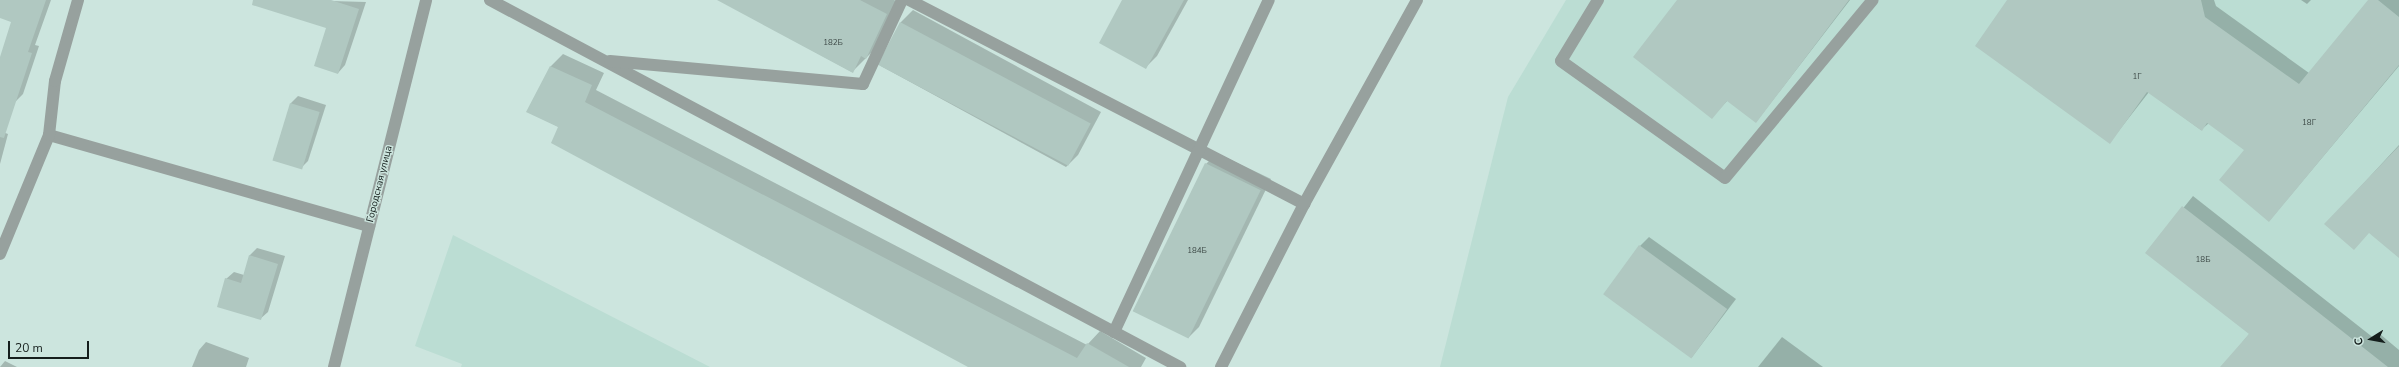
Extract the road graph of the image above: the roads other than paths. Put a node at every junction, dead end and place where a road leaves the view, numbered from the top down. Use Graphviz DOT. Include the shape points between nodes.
graph roads {
  1 [pos="78,0"];
  2 [pos="426,0"];
  3 [pos="490,0"];
  4 [pos="902,0"];
  5 [pos="909,0"];
  6 [pos="1269,0"];
  7 [pos="1417,0"];
  8 [pos="1598,0"];
  9 [pos="1873,0"];
  10 [pos="605,60"];
  11 [pos="49,135"];
  12 [pos="1199,149"];
  13 [pos="1304,204"];
  14 [pos="369,226"];
  15 [pos="0,254"];
  16 [pos="1114,332"];
  17 [pos="334,367"];
  18 [pos="1180,367"];
  19 [pos="1221,367"];
  1 -- 11 [label="street" via="56,80"];
  2 -- 14 [label="street, Городская улица"];
  3 -- 10 [label="street"];
  4 -- 10 [label="street" via="863,84"];
  5 -- 12 [label="street"];
  6 -- 12 [label="street"];
  7 -- 13 [label="street"];
  8 -- 9 [label="street" via="1561,61 1725,178"];
  10 -- 16 [label="street"];
  11 -- 14 [label="street"];
  11 -- 15 [label="street"];
  12 -- 13 [label="street"];
  12 -- 16 [label="street"];
  13 -- 19 [label="street"];
  14 -- 17 [label="street, Городская улица"];
  16 -- 18 [label="street"];
}
